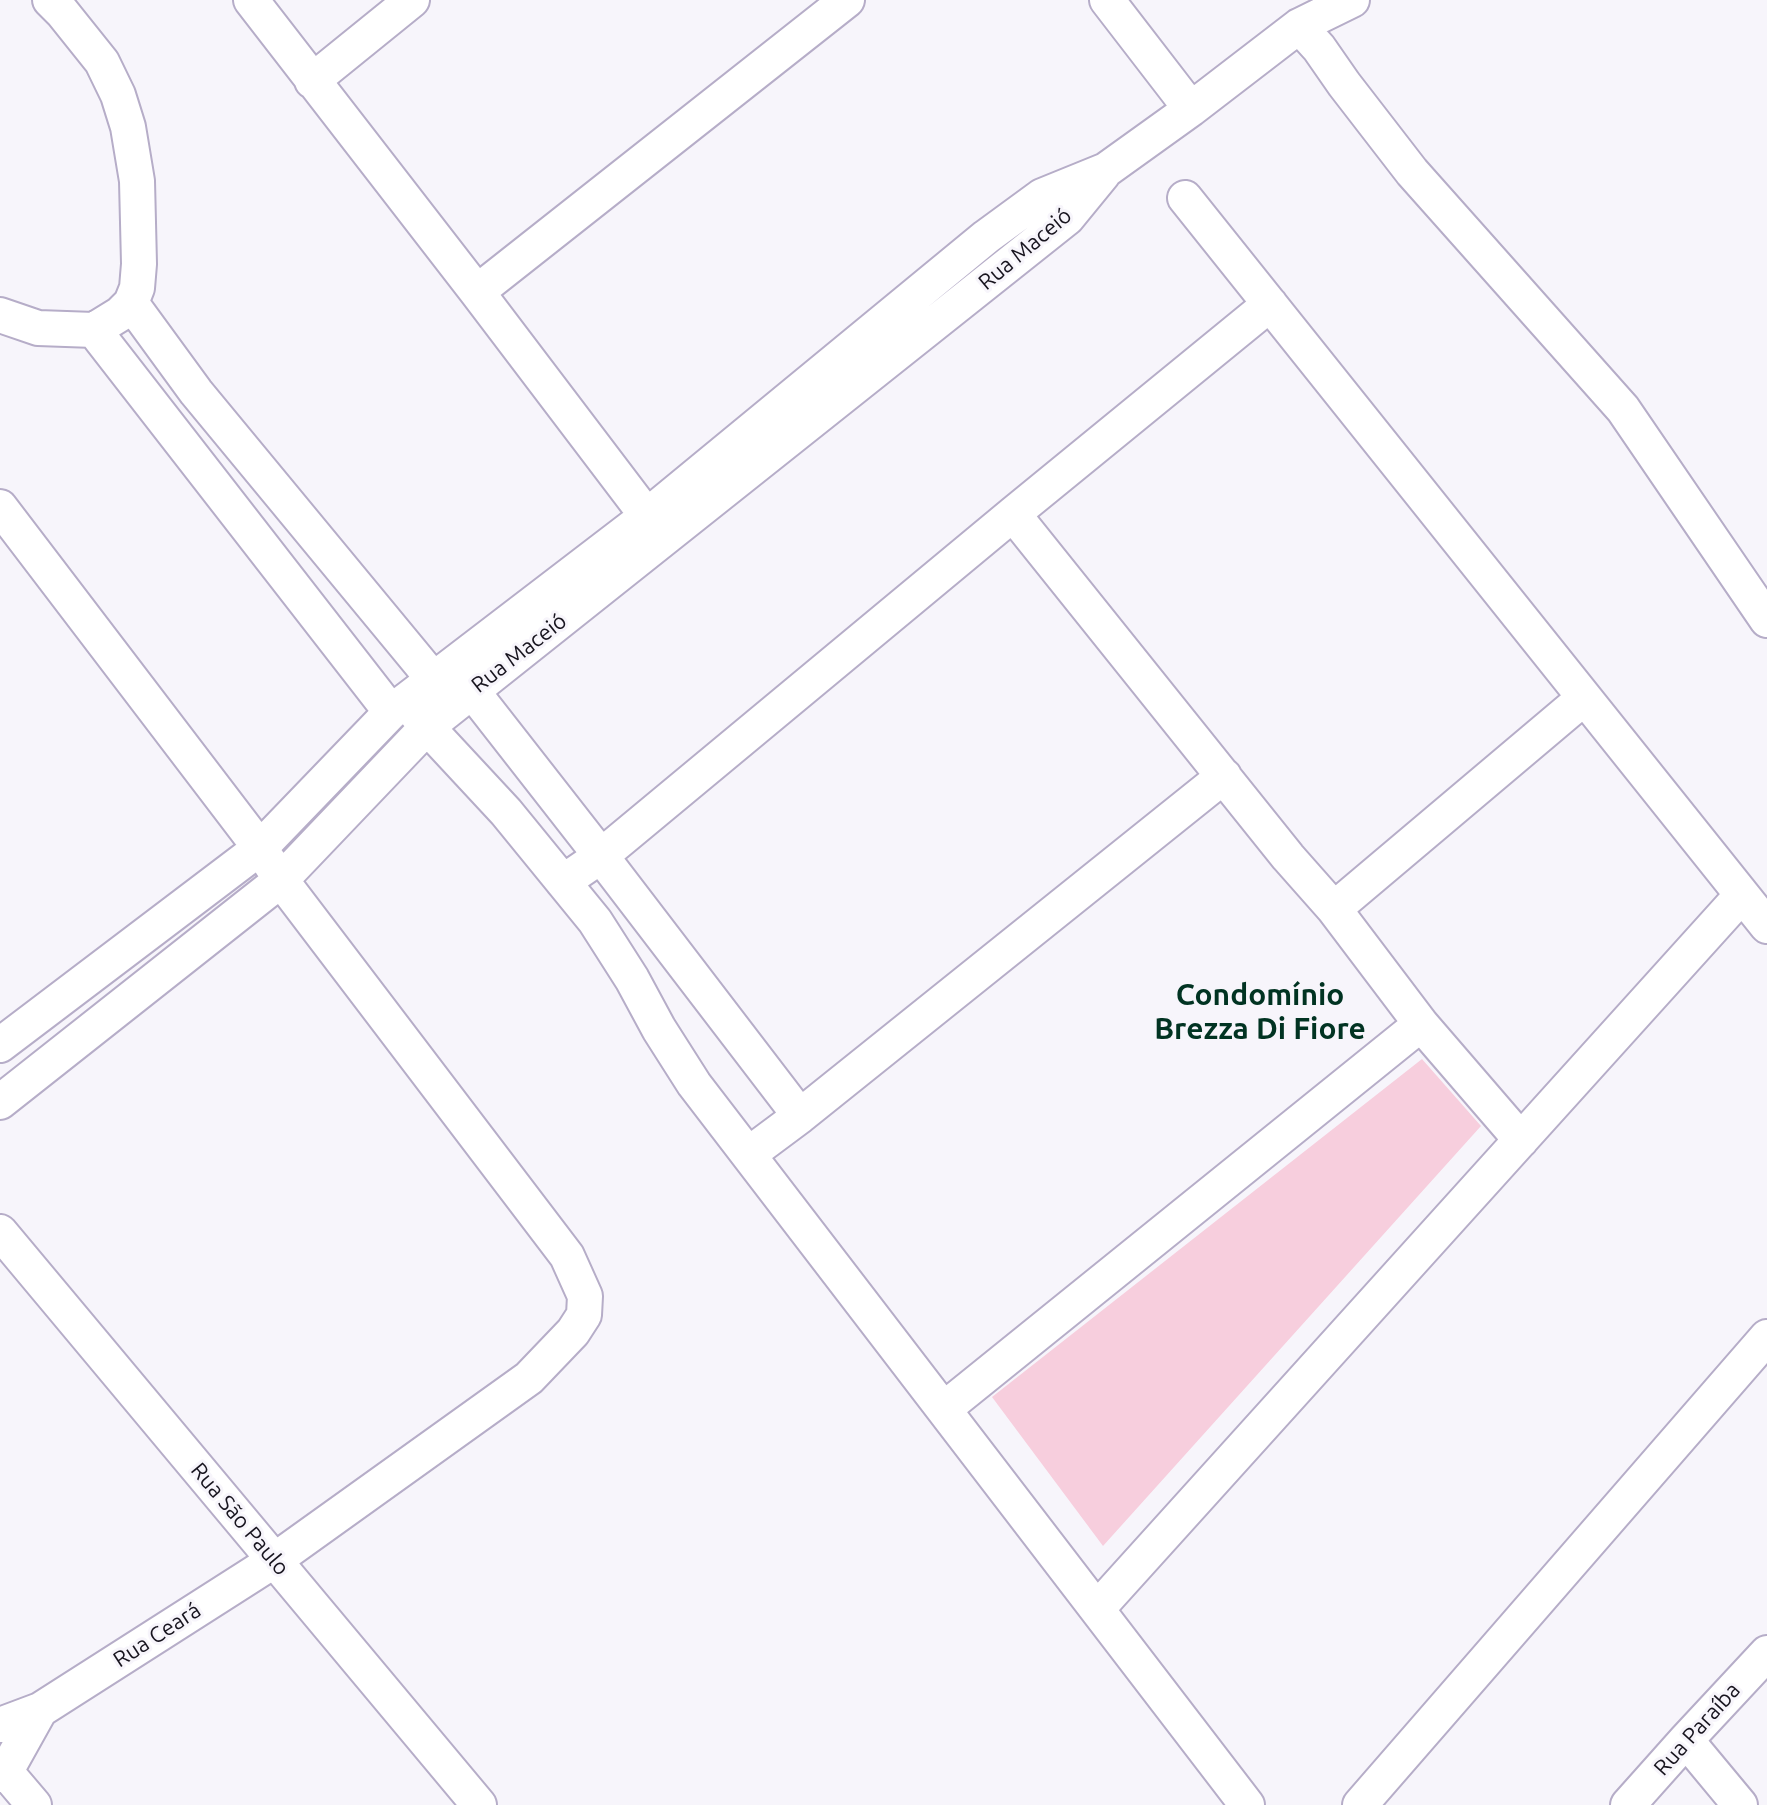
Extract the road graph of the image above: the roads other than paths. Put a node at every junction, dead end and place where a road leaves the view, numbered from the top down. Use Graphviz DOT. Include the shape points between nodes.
graph roads {
  1 [pos="50,0"];
  2 [pos="251,0"];
  3 [pos="412,0"];
  4 [pos="847,0"];
  5 [pos="1107,0"];
  6 [pos="1352,0"];
  7 [pos="1299,26"];
  8 [pos="312,81"];
  9 [pos="1191,109"];
  10 [pos="1185,198"];
  11 [pos="477,292"];
  12 [pos="131,303"];
  13 [pos="1270,304"];
  14 [pos="0,315"];
  15 [pos="94,330"];
  16 [pos="0,507"];
  17 [pos="1013,514"];
  18 [pos="655,528"];
  19 [pos="1767,620"];
  20 [pos="453,679"];
  21 [pos="1584,698"];
  22 [pos="408,713"];
  23 [pos="1224,776"];
  24 [pos="260,848"];
  25 [pos="601,856"];
  26 [pos="281,880"];
  27 [pos="563,882"];
  28 [pos="1742,895"];
  29 [pos="1334,909"];
  30 [pos="1767,926"];
  31 [pos="1421,1024"];
  32 [pos="0,1045"];
  33 [pos="0,1102"];
  34 [pos="800,1116"];
  35 [pos="1521,1140"];
  36 [pos="749,1154"];
  37 [pos="0,1232"];
  38 [pos="1767,1337"];
  39 [pos="944,1409"];
  40 [pos="275,1560"];
  41 [pos="1097,1609"];
  42 [pos="1767,1653"];
  43 [pos="40,1710"];
  44 [pos="0,1725"];
  45 [pos="1686,1740"];
  46 [pos="2,1770"];
  47 [pos="34,1805"];
  48 [pos="479,1805"];
  49 [pos="1247,1805"];
  50 [pos="1360,1805"];
  51 [pos="1628,1805"];
  52 [pos="1740,1805"];
  1 -- 12 [label="street" via="102,62 128,127 137,181 139,264"];
  2 -- 8 [label="street"];
  3 -- 8 [label="street"];
  4 -- 11 [label="street"];
  5 -- 9 [label="street"];
  6 -- 7 [label="street, Rua Maceió"];
  7 -- 9 [label="street, Rua Maceió"];
  7 -- 19 [label="street" via="1412,172 1623,409"];
  8 -- 11 [label="street"];
  9 -- 18 [label="street, Rua Maceió" via="1106,170 1042,196 986,237"];
  10 -- 13 [label="street"];
  11 -- 18 [label="street"];
  12 -- 15 [label="street"];
  12 -- 20 [label="street" via="196,392"];
  13 -- 17 [label="street"];
  13 -- 21 [label="street"];
  14 -- 15 [label="street" via="38,328"];
  15 -- 22 [label="street"];
  16 -- 24 [label="street, Rua Ceará"];
  17 -- 23 [label="street"];
  17 -- 25 [label="street"];
  18 -- 20 [label="street, Rua Maceió"];
  20 -- 22 [label="street, Rua Maceió"];
  20 -- 25 [label="street"];
  21 -- 28 [label="street"];
  21 -- 29 [label="street"];
  22 -- 24 [label="street, Rua Maceió"];
  22 -- 26 [label="street, Rua Maceió"];
  22 -- 27 [label="street" via="506,812"];
  23 -- 29 [label="street"];
  23 -- 34 [label="street"];
  24 -- 26 [label="street, Rua Ceará"];
  24 -- 32 [label="street, Rua Maceió"];
  25 -- 27 [label="street"];
  25 -- 34 [label="street"];
  26 -- 33 [label="street, Rua Maceió"];
  26 -- 40 [label="street, Rua Ceará" via="567,1256 585,1296 584,1315 573,1332 529,1378"];
  27 -- 36 [label="street" via="595,921 694,1084"];
  28 -- 30 [label="street"];
  28 -- 35 [label="street"];
  29 -- 31 [label="street"];
  31 -- 35 [label="street"];
  31 -- 39 [label="street"];
  34 -- 36 [label="street"];
  35 -- 41 [label="street"];
  36 -- 39 [label="street"];
  37 -- 40 [label="street, Rua São Paulo"];
  38 -- 50 [label="street"];
  39 -- 41 [label="street"];
  40 -- 43 [label="street, Rua Ceará"];
  40 -- 48 [label="street, Rua São Paulo"];
  41 -- 49 [label="street"];
  42 -- 45 [label="street, Rua Paraíba"];
  43 -- 44 [label="street, Rua Ceará"];
  43 -- 46 [label="street, Rua Ceará"];
  45 -- 51 [label="street, Rua Paraíba"];
  45 -- 52 [label="street"];
  46 -- 47 [label="street"];
}
